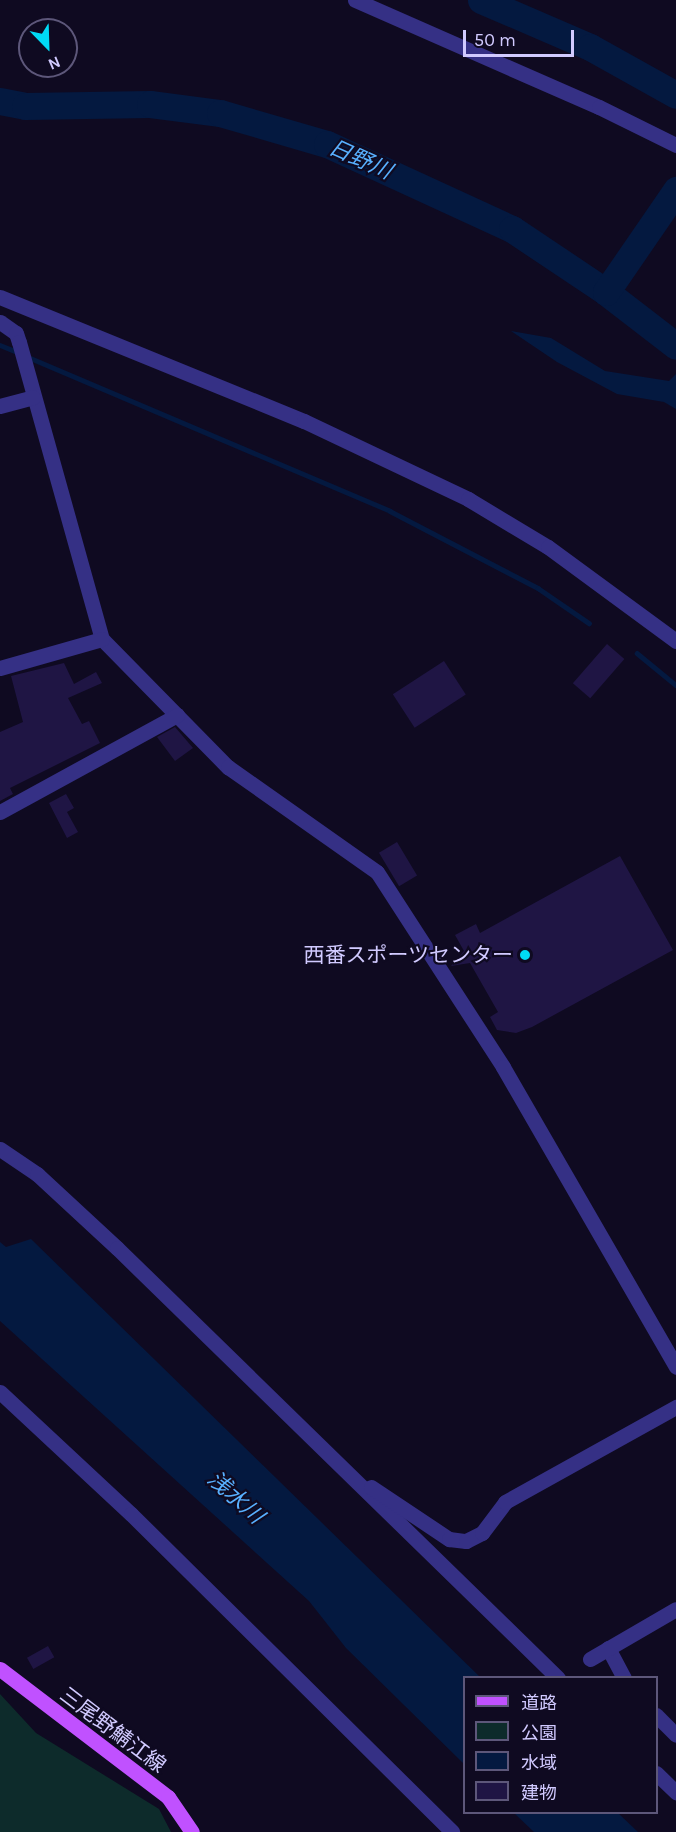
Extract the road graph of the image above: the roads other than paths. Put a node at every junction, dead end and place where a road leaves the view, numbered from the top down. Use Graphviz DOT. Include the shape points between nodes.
graph roads {
  1 [pos="356,0"];
  2 [pos="676,145"];
  3 [pos="0,297"];
  4 [pos="0,322"];
  5 [pos="33,397"];
  6 [pos="0,406"];
  7 [pos="102,639"];
  8 [pos="676,641"];
  9 [pos="0,668"];
  10 [pos="177,715"];
  11 [pos="0,812"];
  12 [pos="0,1149"];
  13 [pos="676,1367"];
  14 [pos="0,1392"];
  15 [pos="676,1407"];
  16 [pos="355,1479"];
  17 [pos="676,1609"];
  18 [pos="608,1648"];
  19 [pos="590,1659"];
  20 [pos="0,1669"];
  21 [pos="557,1676"];
  22 [pos="623,1676"];
  23 [pos="658,1716"];
  24 [pos="676,1735"];
  25 [pos="658,1774"];
  26 [pos="676,1792"];
  27 [pos="192,1832"];
  28 [pos="452,1832"];
  1 -- 2 [label="street"];
  3 -- 8 [label="street" via="304,422 468,499 548,547"];
  4 -- 5 [label="street" via="16,333"];
  5 -- 6 [label="street"];
  5 -- 7 [label="street"];
  7 -- 9 [label="street"];
  7 -- 10 [label="street"];
  10 -- 11 [label="street"];
  10 -- 13 [label="street" via="228,767 377,872 503,1067"];
  12 -- 16 [label="street" via="38,1174"];
  14 -- 28 [label="street" via="131,1514"];
  15 -- 16 [label="street" via="505,1502 482,1533 466,1541 449,1539 382,1492"];
  16 -- 21 [label="street"];
  17 -- 18 [label="street"];
  18 -- 19 [label="street"];
  18 -- 22 [label="street"];
  20 -- 27 [label="main road, 三尾野鯖江線" via="168,1797"];
  23 -- 24 [label="street"];
  25 -- 26 [label="street"];
}
